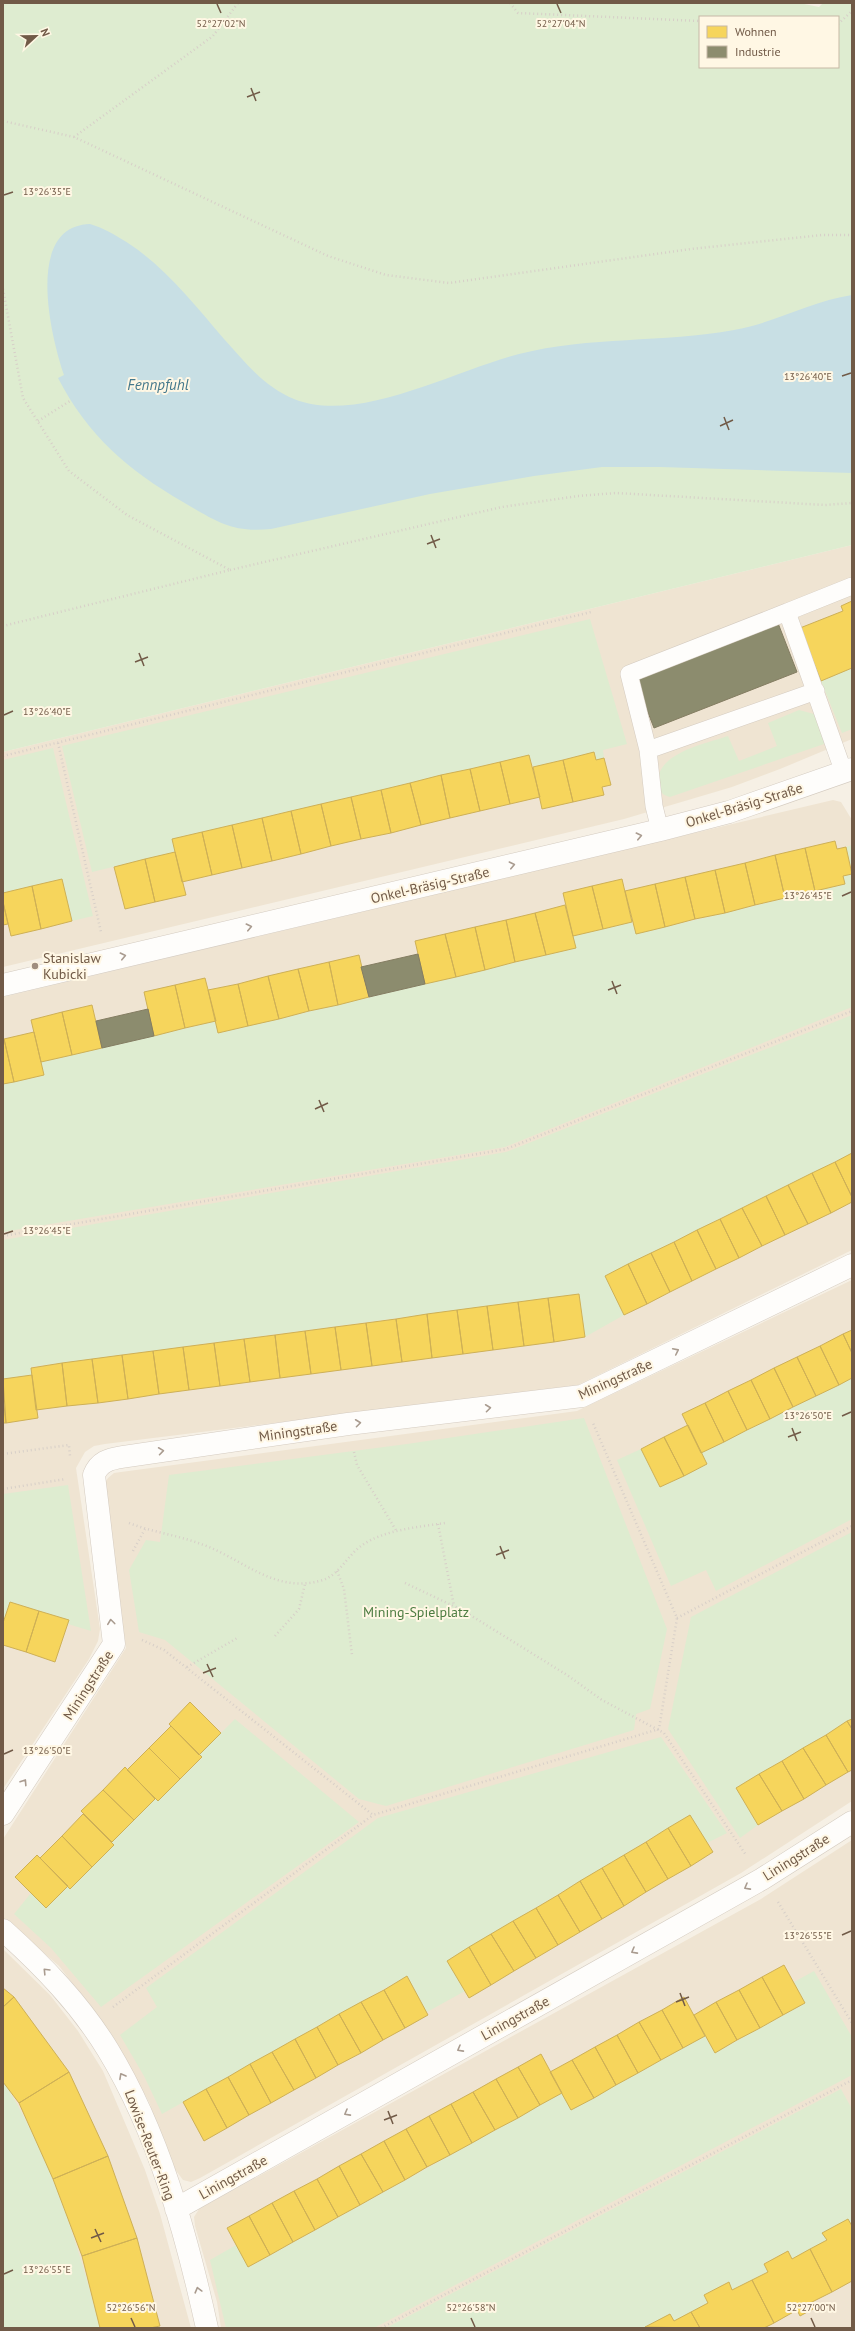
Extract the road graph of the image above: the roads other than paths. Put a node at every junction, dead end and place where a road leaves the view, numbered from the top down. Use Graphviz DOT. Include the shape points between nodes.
graph roads {
  1 [pos="852,586"];
  2 [pos="787,612"];
  3 [pos="816,691"];
  4 [pos="648,750"];
  5 [pos="849,777"];
  6 [pos="660,830"];
  7 [pos="3,985"];
  8 [pos="852,1265"];
  9 [pos="3,1814"];
  10 [pos="852,1822"];
  11 [pos="3,1930"];
  12 [pos="176,2209"];
  13 [pos="207,2328"];
  1 -- 2 [label="lane"];
  2 -- 3 [label="lane"];
  2 -- 4 [label="lane" via="629,674"];
  3 -- 4 [label="lane"];
  3 -- 5 [label="lane"];
  4 -- 6 [label="lane" via="654,806"];
  5 -- 6 [label="street, Onkel-Bräsig-Straße"];
  7 -- 6 [label="street, Onkel-Bräsig-Straße, one-way"];
  9 -- 8 [label="street, Miningstraße, one-way" via="114,1644 94,1475 97,1467 103,1462 122,1457 348,1424 582,1396"];
  10 -- 12 [label="street, Liningstraße, one-way" via="762,1879"];
  12 -- 11 [label="street, Lowise-Reuter-Ring, one-way" via="145,2122 124,2079 90,2025 62,1988"];
  13 -- 12 [label="street, Lowise-Reuter-Ring, one-way"];
}
